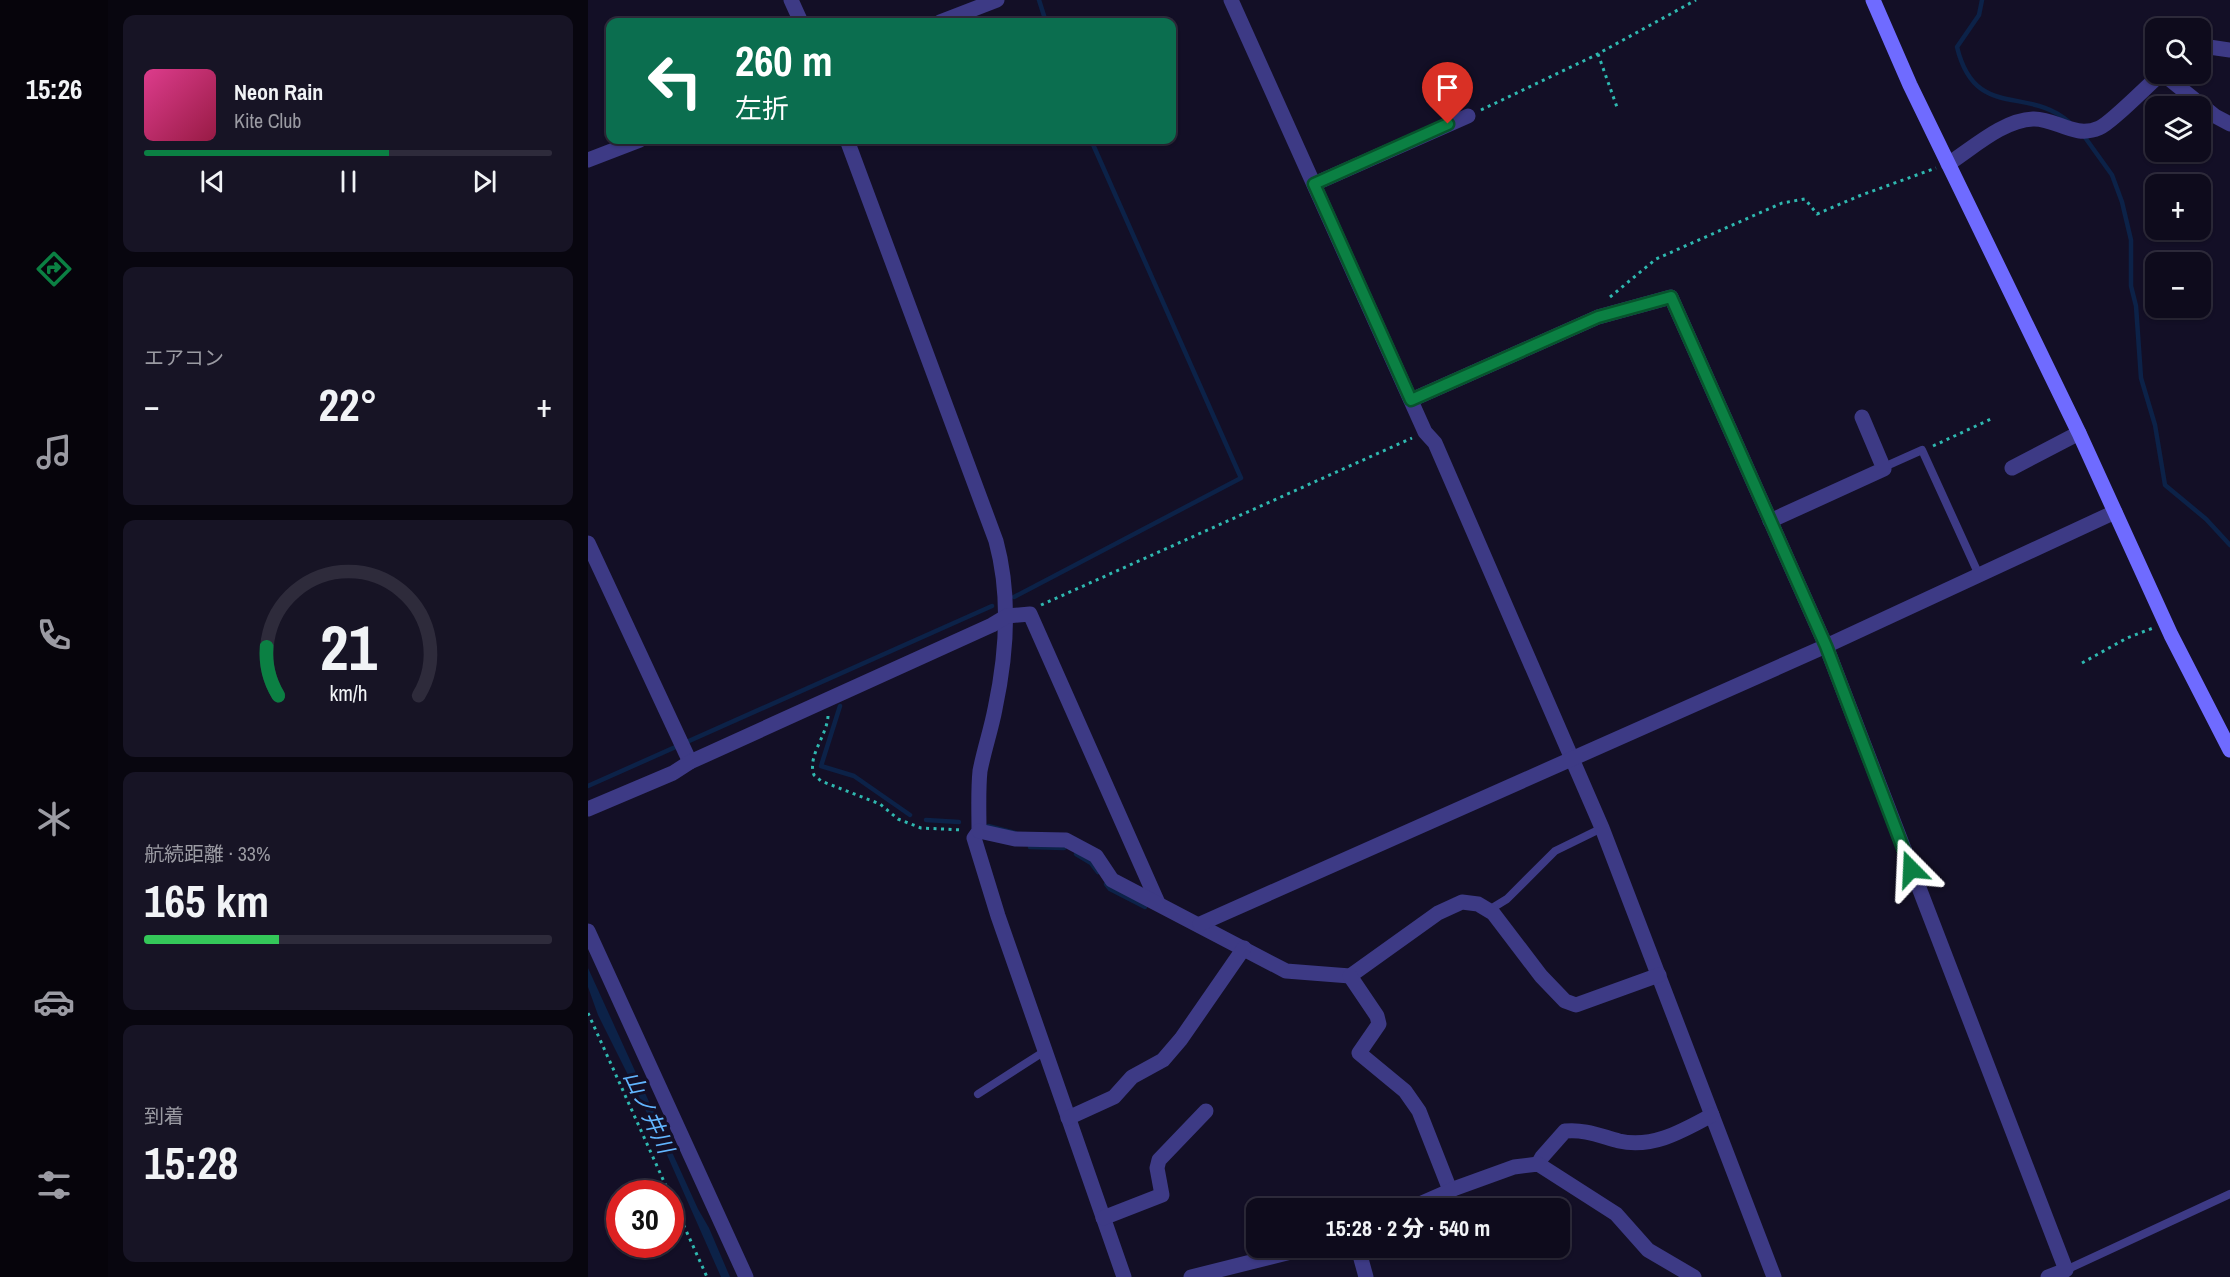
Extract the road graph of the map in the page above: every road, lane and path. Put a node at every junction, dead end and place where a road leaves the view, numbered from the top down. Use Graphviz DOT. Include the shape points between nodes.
graph roads {
  1 [pos="791,0"];
  2 [pos="997,0"];
  3 [pos="1231,0"];
  4 [pos="1696,0"];
  5 [pos="1873,0"];
  6 [pos="799,18"];
  7 [pos="950,18"];
  8 [pos="2211,47"];
  9 [pos="2230,50"];
  10 [pos="1598,54"];
  11 [pos="2150,84"];
  12 [pos="2175,84"];
  13 [pos="1618,110"];
  14 [pos="1468,116"];
  15 [pos="2230,124"];
  16 [pos="630,144"];
  17 [pos="848,144"];
  18 [pos="588,160"];
  19 [pos="1948,164"];
  20 [pos="1314,184"];
  21 [pos="1606,300"];
  22 [pos="1411,400"];
  23 [pos="1862,417"];
  24 [pos="1991,418"];
  25 [pos="1425,432"];
  26 [pos="2079,433"];
  27 [pos="1922,451"];
  28 [pos="1884,467"];
  29 [pos="2012,468"];
  30 [pos="2115,512"];
  31 [pos="1770,521"];
  32 [pos="588,543"];
  33 [pos="1979,576"];
  34 [pos="1030,614"];
  35 [pos="1007,616"];
  36 [pos="2166,623"];
  37 [pos="1826,646"];
  38 [pos="2082,663"];
  39 [pos="828,700"];
  40 [pos="2230,750"];
  41 [pos="1572,757"];
  42 [pos="690,762"];
  43 [pos="588,809"];
  44 [pos="1602,828"];
  45 [pos="979,831"];
  46 [pos="1158,903"];
  47 [pos="1489,910"];
  48 [pos="1200,924"];
  49 [pos="588,932"];
  50 [pos="1244,948"];
  51 [pos="1659,975"];
  52 [pos="1350,976"];
  53 [pos="588,1013"];
  54 [pos="1045,1052"];
  55 [pos="978,1094"];
  56 [pos="1206,1111"];
  57 [pos="1712,1115"];
  58 [pos="1068,1118"];
  59 [pos="1538,1164"];
  60 [pos="1450,1190"];
  61 [pos="2230,1194"];
  62 [pos="1432,1198"];
  63 [pos="1103,1218"];
  64 [pos="1267,1258"];
  65 [pos="1361,1258"];
  66 [pos="2066,1270"];
  67 [pos="707,1277"];
  68 [pos="746,1277"];
  69 [pos="1124,1277"];
  70 [pos="1191,1277"];
  71 [pos="1366,1277"];
  72 [pos="1694,1277"];
  73 [pos="1774,1277"];
  74 [pos="2048,1277"];
  1 -- 6 [label="street"];
  2 -- 7 [label="street"];
  3 -- 20 [label="street"];
  4 -- 10 [label="path"];
  5 -- 19 [label="street"];
  8 -- 9 [label="street"];
  10 -- 13 [label="path"];
  10 -- 14 [label="path"];
  11 -- 19 [label="street" via="2099,128 2070,131 2053,122 2032,119 2006,126"];
  12 -- 15 [label="street"];
  14 -- 20 [label="street"];
  16 -- 18 [label="street"];
  17 -- 35 [label="street" via="996,541"];
  19 -- 21 [label="path" via="1817,214 1805,199 1782,203 1656,259"];
  19 -- 26 [label="street"];
  20 -- 22 [label="street"];
  22 -- 25 [label="street"];
  22 -- 31 [label="street" via="1598,317 1671,297"];
  23 -- 28 [label="street"];
  24 -- 27 [label="path"];
  25 -- 34 [label="path" via="1034,608"];
  25 -- 41 [label="street" via="1435,443"];
  26 -- 29 [label="street"];
  26 -- 30 [label="street"];
  27 -- 28 [label="lane"];
  27 -- 33 [label="lane"];
  28 -- 31 [label="street"];
  30 -- 33 [label="street"];
  30 -- 36 [label="street"];
  31 -- 37 [label="street"];
  32 -- 42 [label="street"];
  33 -- 37 [label="street"];
  34 -- 35 [label="street"];
  34 -- 46 [label="street"];
  35 -- 39 [label="street"];
  35 -- 45 [label="street" via="996,707 980,772"];
  36 -- 38 [label="path" via="2127,638"];
  36 -- 40 [label="street"];
  37 -- 41 [label="street"];
  37 -- 66 [label="street"];
  39 -- 42 [label="street"];
  39 -- 45 [label="path" via="827,725 812,763 814,775 820,781 880,804 898,819 915,826"];
  41 -- 44 [label="street"];
  41 -- 48 [label="street"];
  42 -- 43 [label="street"];
  44 -- 47 [label="lane" via="1555,851 1507,899"];
  44 -- 51 [label="street"];
  45 -- 46 [label="street" via="1015,839 1066,840 1096,856 1112,880"];
  45 -- 54 [label="street" via="974,838"];
  46 -- 48 [label="street"];
  47 -- 51 [label="street" via="1565,1001 1576,1005"];
  47 -- 52 [label="street" via="1462,902 1438,913"];
  48 -- 50 [label="street"];
  49 -- 68 [label="street"];
  50 -- 52 [label="street" via="1286,971"];
  50 -- 58 [label="street" via="1163,1060 1132,1077 1114,1097"];
  51 -- 57 [label="street"];
  52 -- 60 [label="street" via="1379,1024 1359,1053 1405,1091 1419,1111"];
  53 -- 67 [label="path"];
  54 -- 55 [label="lane"];
  54 -- 58 [label="street"];
  56 -- 63 [label="street" via="1159,1160 1162,1195"];
  57 -- 59 [label="street" via="1665,1138 1644,1143 1622,1142 1581,1129 1565,1131"];
  57 -- 73 [label="street"];
  58 -- 63 [label="street"];
  59 -- 60 [label="street" via="1514,1167"];
  59 -- 72 [label="street" via="1616,1214 1648,1250"];
  60 -- 62 [label="street"];
  61 -- 66 [label="lane"];
  63 -- 69 [label="street"];
  64 -- 70 [label="street"];
  65 -- 71 [label="street"];
  66 -- 74 [label="street"];
}
